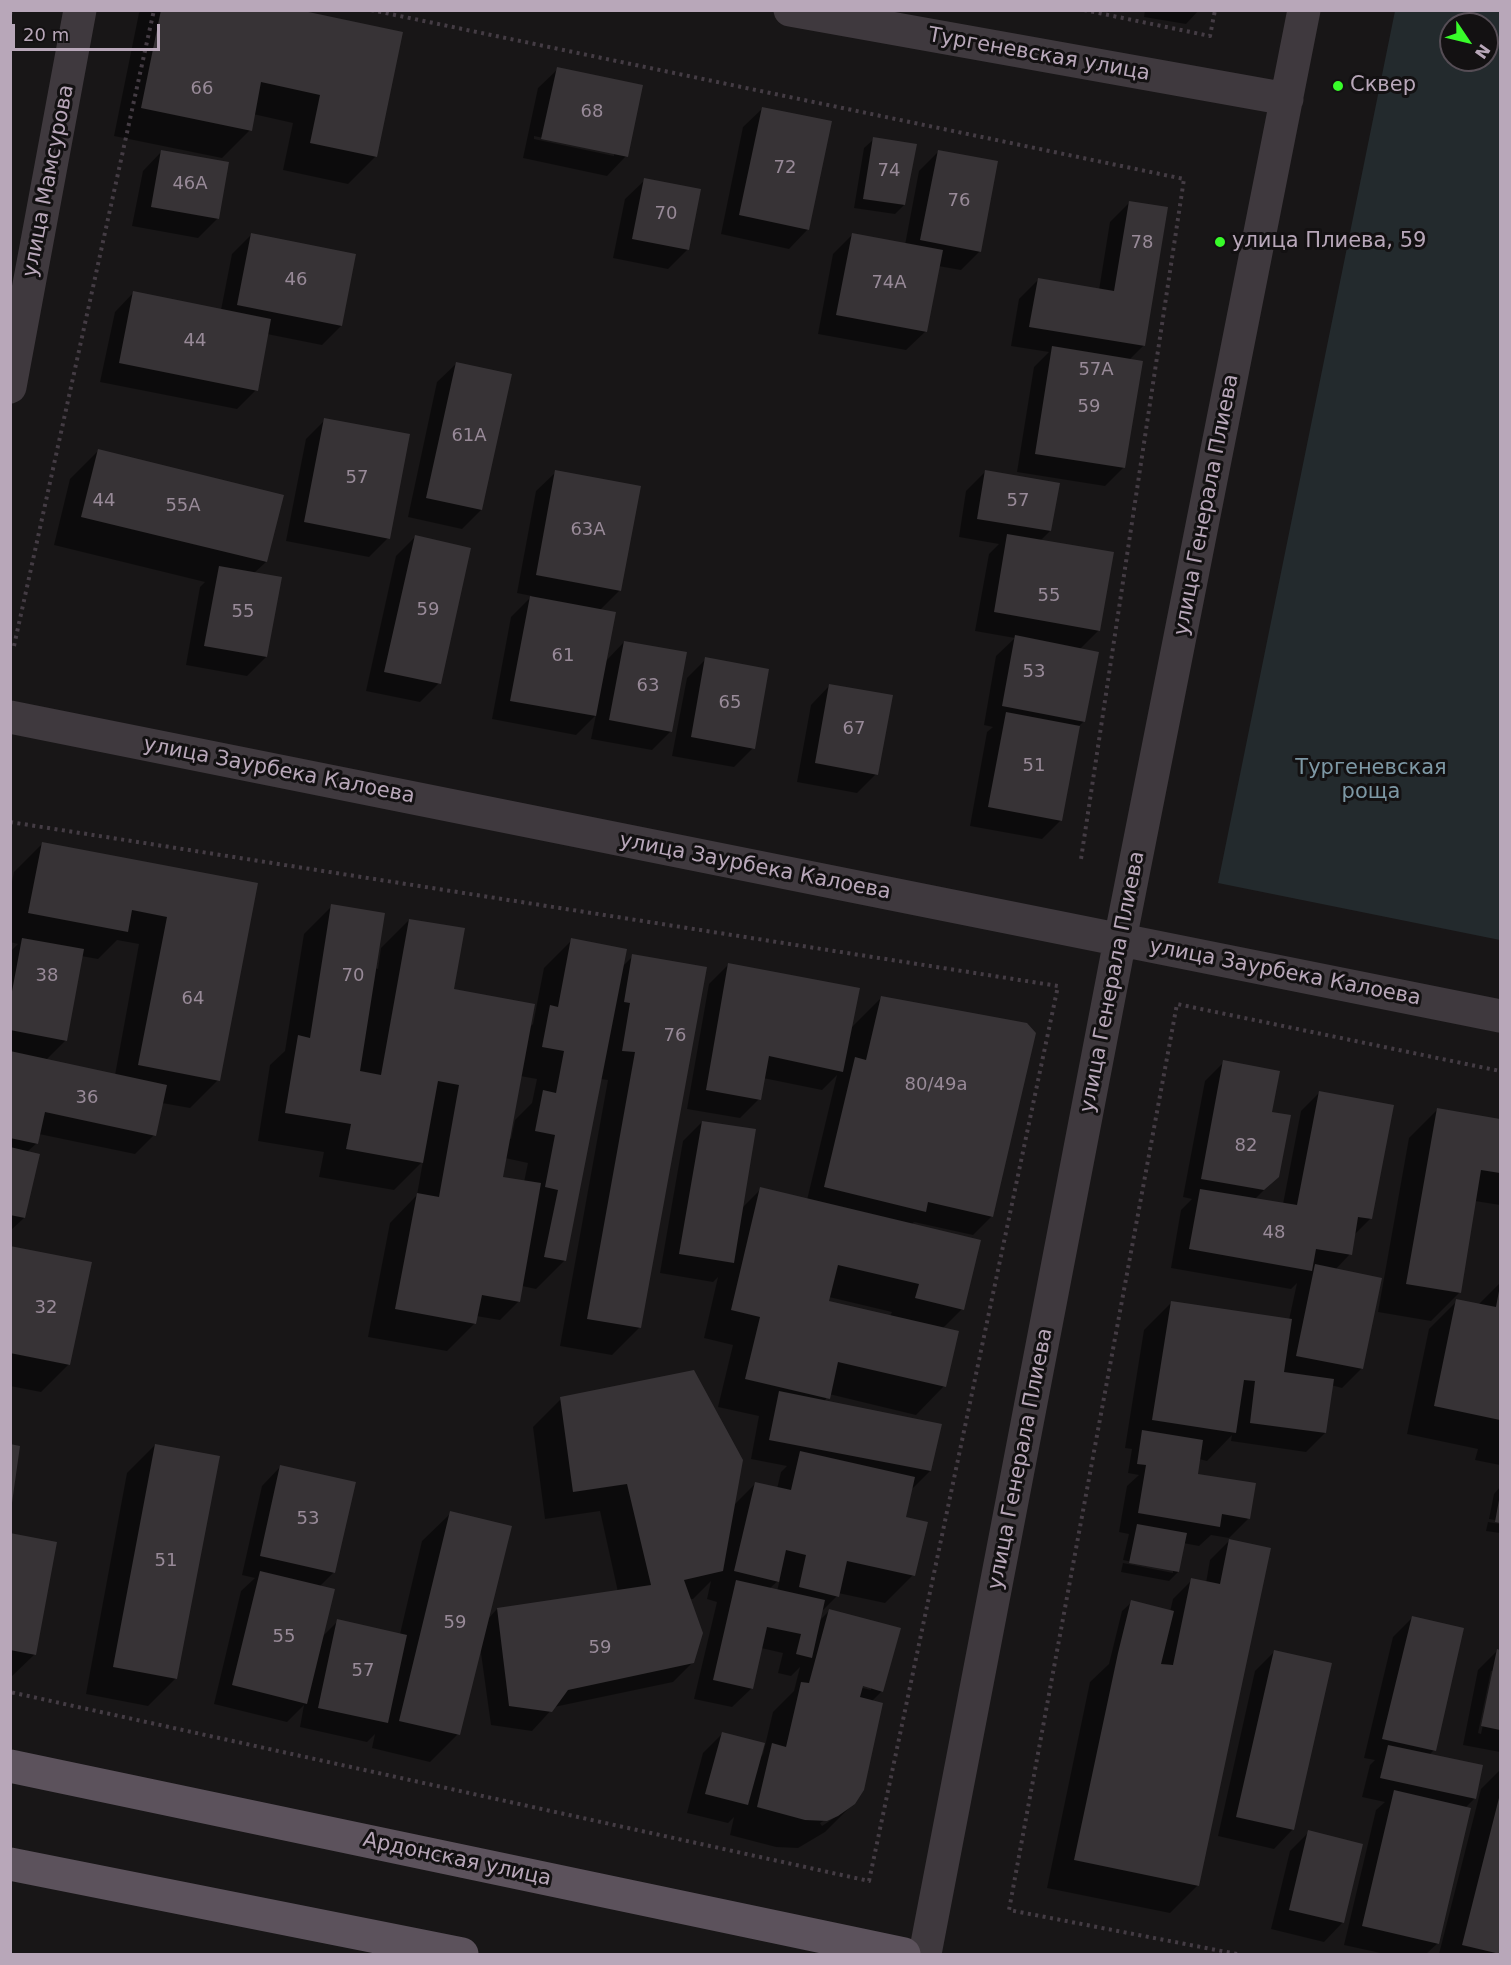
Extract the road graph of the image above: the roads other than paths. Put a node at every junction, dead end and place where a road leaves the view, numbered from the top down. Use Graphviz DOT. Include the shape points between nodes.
graph roads {
  1 [pos="80,10"];
  2 [pos="790,10"];
  3 [pos="1304,10"];
  4 [pos="1287,99"];
  5 [pos="10,387"];
  6 [pos="10,717"];
  7 [pos="1120,940"];
  8 [pos="1500,1016"];
  9 [pos="10,1766"];
  10 [pos="10,1864"];
  11 [pos="462,1954"];
  12 [pos="904,1954"];
  13 [pos="925,1954"];
  1 -- 5 [label="street, улица Мамсурова"];
  2 -- 4 [label="street, Тургеневская улица"];
  3 -- 4 [label="street, улица Генерала Плиева"];
  4 -- 7 [label="street, улица Генерала Плиева"];
  6 -- 7 [label="street, улица Заурбека Калоева"];
  7 -- 8 [label="street, улица Заурбека Калоева"];
  7 -- 13 [label="street, улица Генерала Плиева"];
  9 -- 12 [label="main road, Ардонская улица"];
  10 -- 11 [label="main road"];
}
